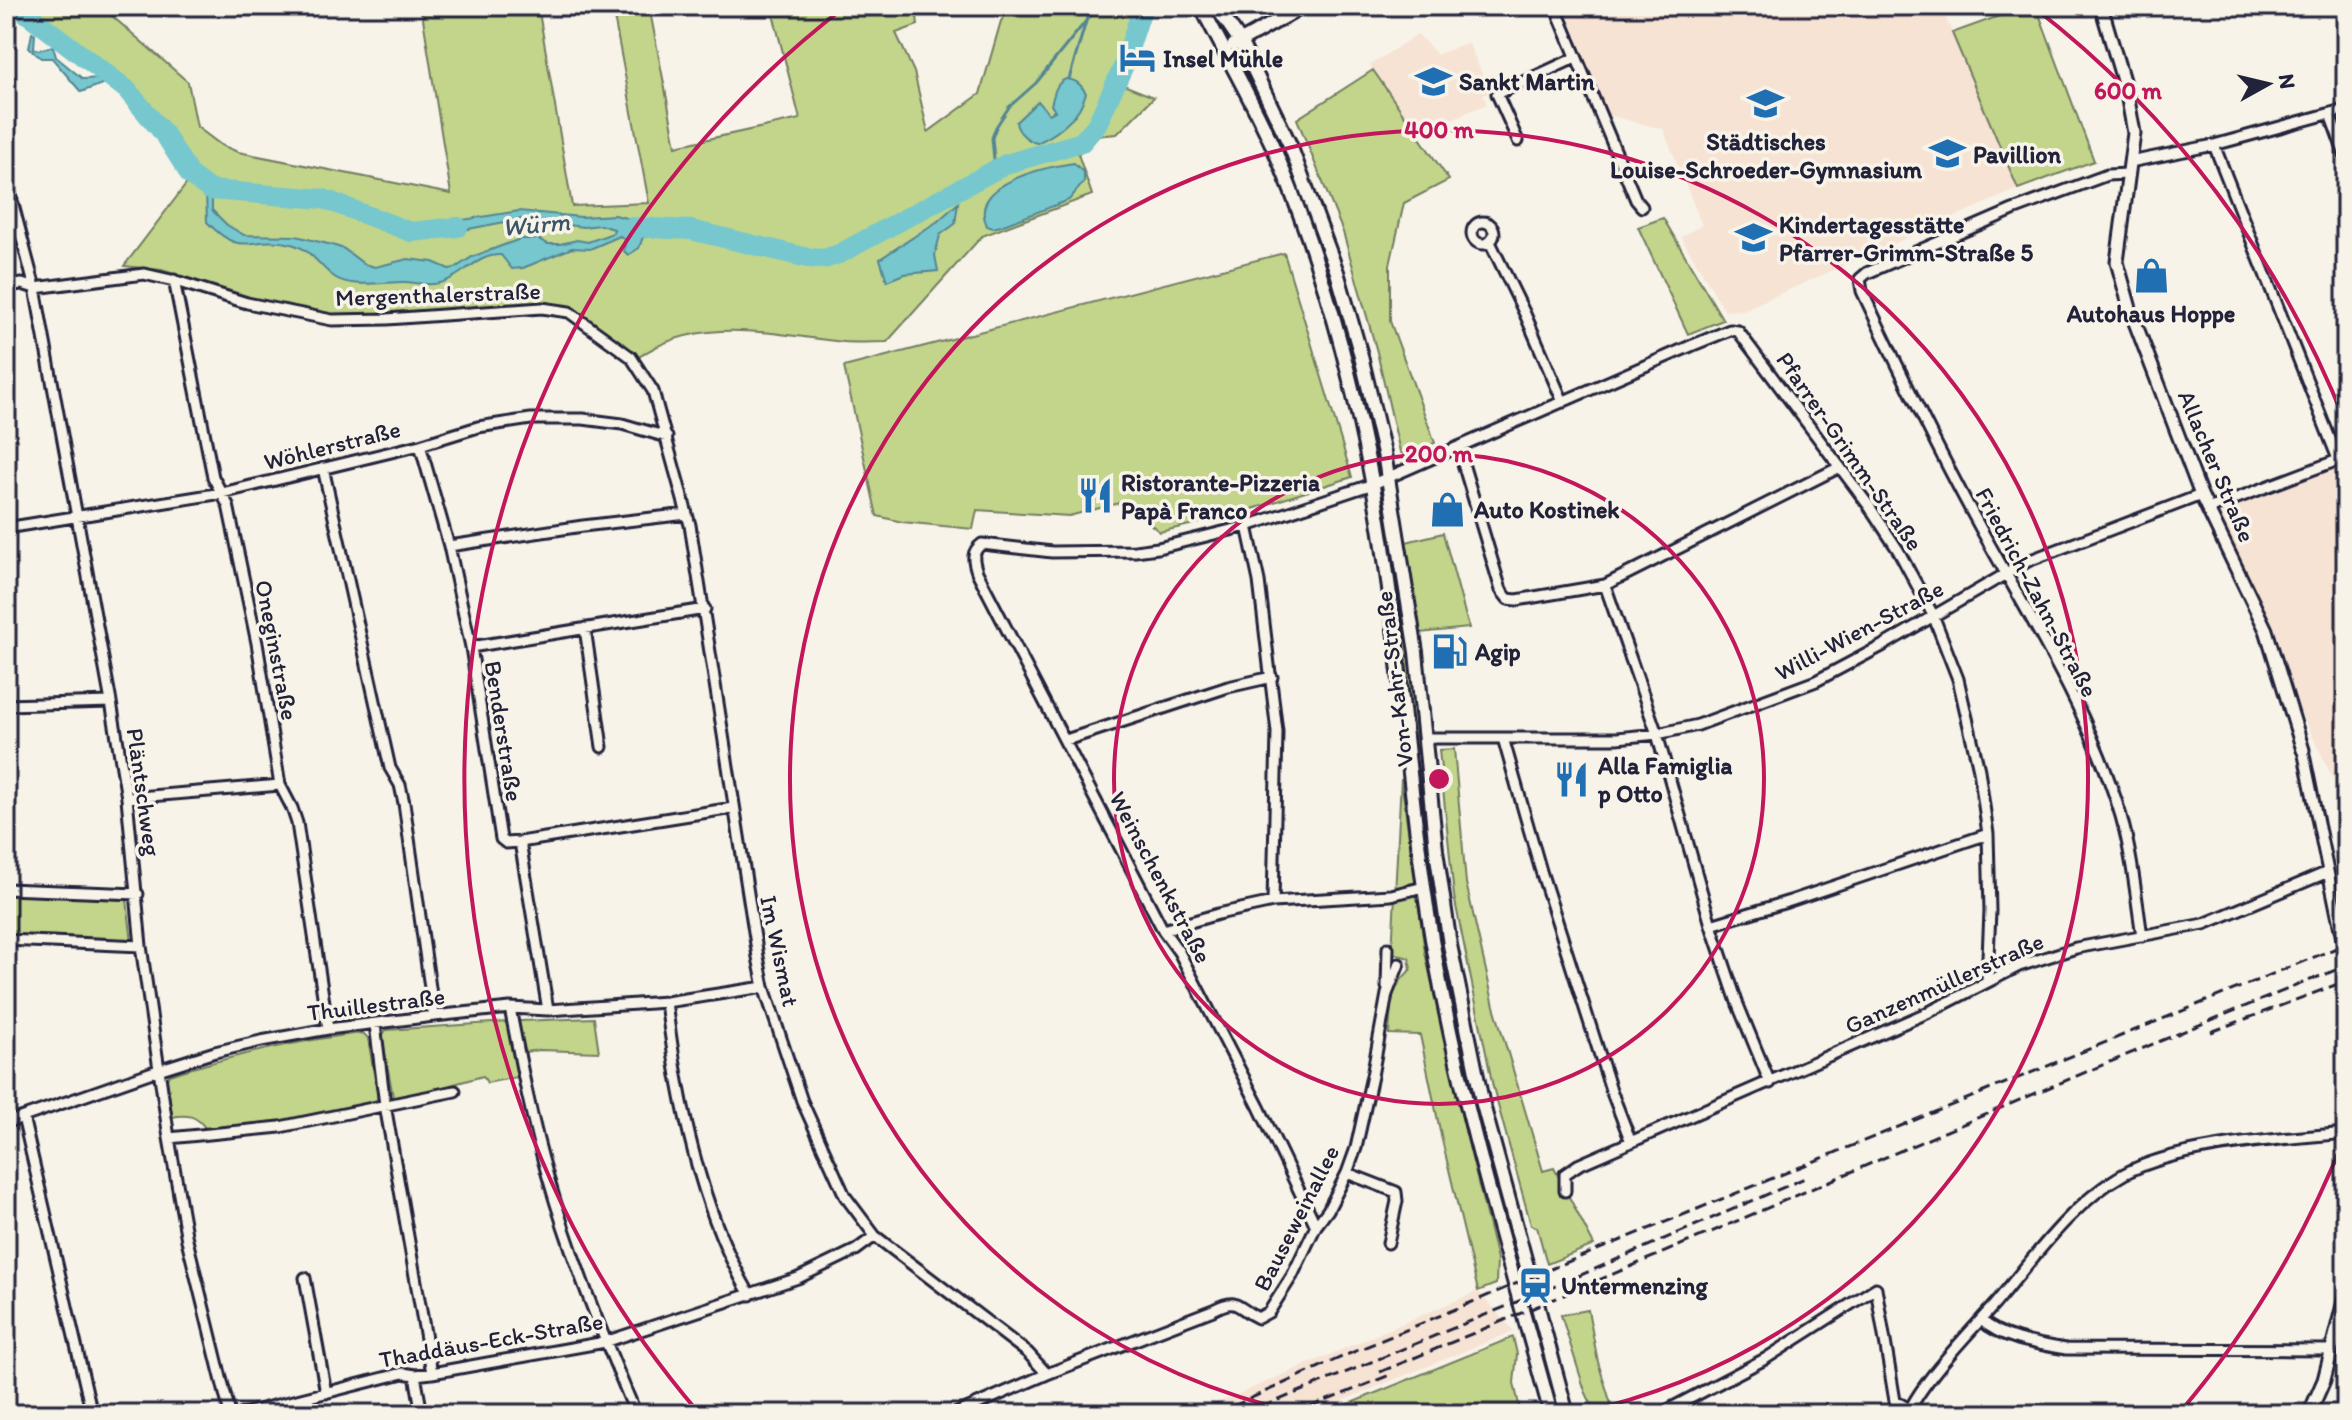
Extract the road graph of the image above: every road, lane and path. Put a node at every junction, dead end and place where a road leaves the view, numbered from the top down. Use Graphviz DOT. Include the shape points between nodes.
graph roads {
  1 [pos="1201,6"];
  2 [pos="1216,6"];
  3 [pos="1304,6"];
  4 [pos="1555,6"];
  5 [pos="2101,6"];
  6 [pos="1240,41"];
  7 [pos="1224,50"];
  8 [pos="1575,58"];
  9 [pos="2346,109"];
  10 [pos="2330,114"];
  11 [pos="1518,141"];
  12 [pos="2214,145"];
  13 [pos="2346,158"];
  14 [pos="2129,168"];
  15 [pos="6,178"];
  16 [pos="1642,207"];
  17 [pos="1490,242"];
  18 [pos="174,280"];
  19 [pos="6,286"];
  20 [pos="35,288"];
  21 [pos="1563,402"];
  22 [pos="667,437"];
  23 [pos="420,445"];
  24 [pos="1458,447"];
  25 [pos="2342,458"];
  26 [pos="1840,467"];
  27 [pos="323,468"];
  28 [pos="1389,477"];
  29 [pos="1373,484"];
  30 [pos="222,493"];
  31 [pos="2201,495"];
  32 [pos="2208,509"];
  33 [pos="687,514"];
  34 [pos="77,518"];
  35 [pos="1247,526"];
  36 [pos="6,528"];
  37 [pos="449,546"];
  38 [pos="2005,573"];
  39 [pos="1605,585"];
  40 [pos="705,609"];
  41 [pos="1933,615"];
  42 [pos="585,628"];
  43 [pos="471,647"];
  44 [pos="1272,677"];
  45 [pos="111,702"];
  46 [pos="6,705"];
  47 [pos="1657,734"];
  48 [pos="1424,738"];
  49 [pos="1503,738"];
  50 [pos="1066,740"];
  51 [pos="602,747"];
  52 [pos="2303,750"];
  53 [pos="280,785"];
  54 [pos="127,798"];
  55 [pos="733,808"];
  56 [pos="1988,834"];
  57 [pos="520,842"];
  58 [pos="2328,872"];
  59 [pos="1424,887"];
  60 [pos="6,889"];
  61 [pos="138,894"];
  62 [pos="1273,902"];
  63 [pos="1711,925"];
  64 [pos="1163,930"];
  65 [pos="2142,936"];
  66 [pos="2342,939"];
  67 [pos="6,940"];
  68 [pos="141,946"];
  69 [pos="1388,948"];
  70 [pos="1399,964"];
  71 [pos="1987,980"];
  72 [pos="764,987"];
  73 [pos="1387,994"];
  74 [pos="666,1002"];
  75 [pos="510,1008"];
  76 [pos="548,1010"];
  77 [pos="434,1016"];
  78 [pos="375,1024"];
  79 [pos="328,1029"];
  80 [pos="158,1070"];
  81 [pos="1770,1083"];
  82 [pos="455,1091"];
  83 [pos="385,1105"];
  84 [pos="23,1117"];
  85 [pos="6,1123"];
  86 [pos="2346,1133"];
  87 [pos="169,1138"];
  88 [pos="1631,1142"];
  89 [pos="1347,1173"];
  90 [pos="1565,1191"];
  91 [pos="1316,1226"];
  92 [pos="875,1236"];
  93 [pos="1388,1243"];
  94 [pos="305,1278"];
  95 [pos="2346,1293"];
  96 [pos="750,1295"];
  97 [pos="1981,1320"];
  98 [pos="605,1342"];
  99 [pos="2332,1350"];
  100 [pos="432,1373"];
  101 [pos="1047,1374"];
  102 [pos="415,1375"];
  103 [pos="326,1393"];
  104 [pos="1908,1412"];
  105 [pos="92,1414"];
  106 [pos="230,1414"];
  107 [pos="242,1414"];
  108 [pos="422,1414"];
  109 [pos="636,1414"];
  110 [pos="955,1414"];
  111 [pos="1551,1414"];
  112 [pos="1567,1414"];
  113 [pos="1660,1414"];
  114 [pos="2309,1414"];
  1 -- 7 [label="main road, Von-Kahr-Straße"];
  2 -- 6 [label="main road, Von-Kahr-Straße"];
  3 -- 6 [label="main road"];
  4 -- 8 [label="street"];
  5 -- 14 [label="street, Allacher Straße" via="2132,114"];
  6 -- 7 [label="main road"];
  6 -- 28 [label="main road, Von-Kahr-Straße" via="1290,145 1337,272"];
  7 -- 29 [label="main road, Von-Kahr-Straße" via="1267,135 1305,230 1353,390"];
  8 -- 11 [label="street" via="1497,94"];
  8 -- 16 [label="street"];
  9 -- 10 [label="street"];
  10 -- 12 [label="street"];
  10 -- 13 [label="street"];
  12 -- 14 [label="street"];
  12 -- 25 [label="street"];
  14 -- 31 [label="street, Allacher Straße" via="2117,262"];
  14 -- 38 [label="street, Friedrich-Zahn-Straße" via="2013,210 1860,279 1901,373"];
  15 -- 20 [label="street, Pläntschweg"];
  17 -- 21 [label="street"];
  18 -- 20 [label="street, Mergenthalerstraße" via="144,274"];
  18 -- 22 [label="street, Mergenthalerstraße" via="247,303 332,320 542,308 569,312 631,357 653,391"];
  18 -- 30 [label="street, Oneginstraße" via="213,477"];
  19 -- 20 [label="street, Mergenthalerstraße"];
  20 -- 34 [label="street, Pläntschweg"];
  21 -- 24 [label="street"];
  21 -- 26 [label="street, Pfarrer-Grimm-Straße" via="1738,331"];
  22 -- 23 [label="street, Wöhlerstraße" via="622,424 531,419 478,427"];
  22 -- 33 [label="street, Im Wismat"];
  23 -- 27 [label="street, Wöhlerstraße"];
  23 -- 37 [label="street, Benderstraße"];
  24 -- 28 [label="street"];
  24 -- 39 [label="street" via="1508,599"];
  25 -- 32 [label="street"];
  26 -- 39 [label="street"];
  26 -- 41 [label="street, Pfarrer-Grimm-Straße" via="1892,540"];
  27 -- 30 [label="street, Wöhlerstraße"];
  27 -- 77 [label="street" via="390,768 404,803"];
  28 -- 29 [label="street"];
  28 -- 48 [label="main road, Von-Kahr-Straße"];
  29 -- 35 [label="street"];
  29 -- 59 [label="main road, Von-Kahr-Straße"];
  30 -- 34 [label="street, Wöhlerstraße"];
  30 -- 53 [label="street, Oneginstraße" via="257,643"];
  31 -- 32 [label="street, Allacher Straße"];
  31 -- 38 [label="street, Willi-Wien-Straße"];
  32 -- 52 [label="street, Allacher Straße" via="2266,630"];
  33 -- 37 [label="street"];
  33 -- 40 [label="street, Im Wismat"];
  34 -- 36 [label="street, Wöhlerstraße"];
  34 -- 45 [label="street, Pläntschweg"];
  35 -- 44 [label="street"];
  35 -- 50 [label="street, Weinschenkstraße" via="1135,551 1052,552 982,544 976,548 977,572"];
  37 -- 43 [label="street, Benderstraße"];
  38 -- 41 [label="street, Willi-Wien-Straße"];
  38 -- 65 [label="street, Friedrich-Zahn-Straße" via="2068,686 2108,778 2131,863"];
  39 -- 47 [label="street"];
  40 -- 42 [label="street"];
  40 -- 55 [label="street, Im Wismat"];
  41 -- 47 [label="street, Willi-Wien-Straße" via="1816,681 1740,711"];
  41 -- 56 [label="street, Pfarrer-Grimm-Straße" via="1958,679"];
  42 -- 43 [label="street"];
  42 -- 51 [label="street"];
  43 -- 57 [label="street, Benderstraße" via="501,839"];
  44 -- 50 [label="street"];
  44 -- 62 [label="street" via="1277,732"];
  45 -- 46 [label="street"];
  45 -- 54 [label="street, Pläntschweg"];
  47 -- 49 [label="street, Willi-Wien-Straße"];
  47 -- 63 [label="street"];
  48 -- 49 [label="street, Willi-Wien-Straße"];
  48 -- 112 [label="main road, Von-Kahr-Straße" via="1450,945 1482,1101"];
  49 -- 88 [label="street" via="1550,901"];
  50 -- 64 [label="street, Weinschenkstraße"];
  52 -- 58 [label="street, Allacher Straße"];
  53 -- 54 [label="street"];
  53 -- 79 [label="street, Oneginstraße" via="297,823"];
  54 -- 61 [label="street, Pläntschweg"];
  55 -- 57 [label="street"];
  55 -- 72 [label="street, Im Wismat"];
  56 -- 63 [label="street"];
  56 -- 71 [label="street, Pfarrer-Grimm-Straße"];
  57 -- 76 [label="street"];
  58 -- 65 [label="street, Ganzenmüllerstraße" via="2204,924"];
  58 -- 66 [label="street, Allacher Straße"];
  59 -- 62 [label="street" via="1391,895"];
  59 -- 111 [label="main road, Von-Kahr-Straße" via="1467,1104"];
  60 -- 61 [label="street"];
  61 -- 68 [label="street, Pläntschweg"];
  62 -- 64 [label="street"];
  63 -- 81 [label="street"];
  64 -- 91 [label="street, Weinschenkstraße" via="1253,1095"];
  65 -- 71 [label="street, Ganzenmüllerstraße" via="2049,956"];
  67 -- 68 [label="street"];
  68 -- 80 [label="street, Pläntschweg"];
  69 -- 73 [label="street, Bauseweinallee"];
  70 -- 73 [label="street, Bauseweinallee"];
  71 -- 81 [label="street, Ganzenmüllerstraße" via="1929,1012"];
  72 -- 74 [label="street, Thuillestraße"];
  72 -- 92 [label="street, Im Wismat" via="802,1101 845,1196"];
  73 -- 89 [label="street, Bauseweinallee"];
  74 -- 76 [label="street, Thuillestraße"];
  74 -- 96 [label="street" via="674,1065 699,1167 730,1256"];
  75 -- 76 [label="street, Thuillestraße"];
  75 -- 77 [label="street, Thuillestraße"];
  75 -- 98 [label="street" via="547,1175"];
  77 -- 78 [label="street, Thuillestraße"];
  78 -- 79 [label="street, Thuillestraße"];
  78 -- 83 [label="street"];
  79 -- 80 [label="street, Thuillestraße" via="215,1052"];
  80 -- 84 [label="street, Thuillestraße"];
  80 -- 87 [label="street, Pläntschweg"];
  81 -- 88 [label="street, Ganzenmüllerstraße"];
  82 -- 83 [label="street"];
  83 -- 87 [label="street" via="280,1127"];
  83 -- 100 [label="street"];
  84 -- 85 [label="street, Thuillestraße"];
  84 -- 105 [label="street"];
  86 -- 97 [label="street" via="2191,1152 2123,1174 2078,1209"];
  87 -- 106 [label="street, Pläntschweg" via="187,1240"];
  88 -- 90 [label="street, Ganzenmüllerstraße" via="1565,1174"];
  89 -- 91 [label="street, Bauseweinallee"];
  89 -- 93 [label="street" via="1396,1192"];
  91 -- 101 [label="street, Bauseweinallee" via="1292,1276 1263,1316 1227,1302"];
  92 -- 96 [label="street, Thaddäus-Eck-Straße" via="798,1278"];
  92 -- 101 [label="street, Im Wismat" via="1028,1353"];
  94 -- 103 [label="street"];
  95 -- 99 [label="street"];
  96 -- 98 [label="street, Thaddäus-Eck-Straße"];
  97 -- 99 [label="street" via="1991,1329 2066,1349"];
  97 -- 104 [label="street"];
  98 -- 100 [label="street, Thaddäus-Eck-Straße"];
  98 -- 109 [label="street"];
  99 -- 114 [label="street"];
  100 -- 102 [label="street, Thaddäus-Eck-Straße"];
  101 -- 110 [label="street, Bauseweinallee"];
  102 -- 103 [label="street, Thaddäus-Eck-Straße" via="403,1373"];
  102 -- 108 [label="street"];
  103 -- 107 [label="street, Thaddäus-Eck-Straße"];
  104 -- 113 [label="street" via="1895,1401 1876,1288 1765,1359"];
}
